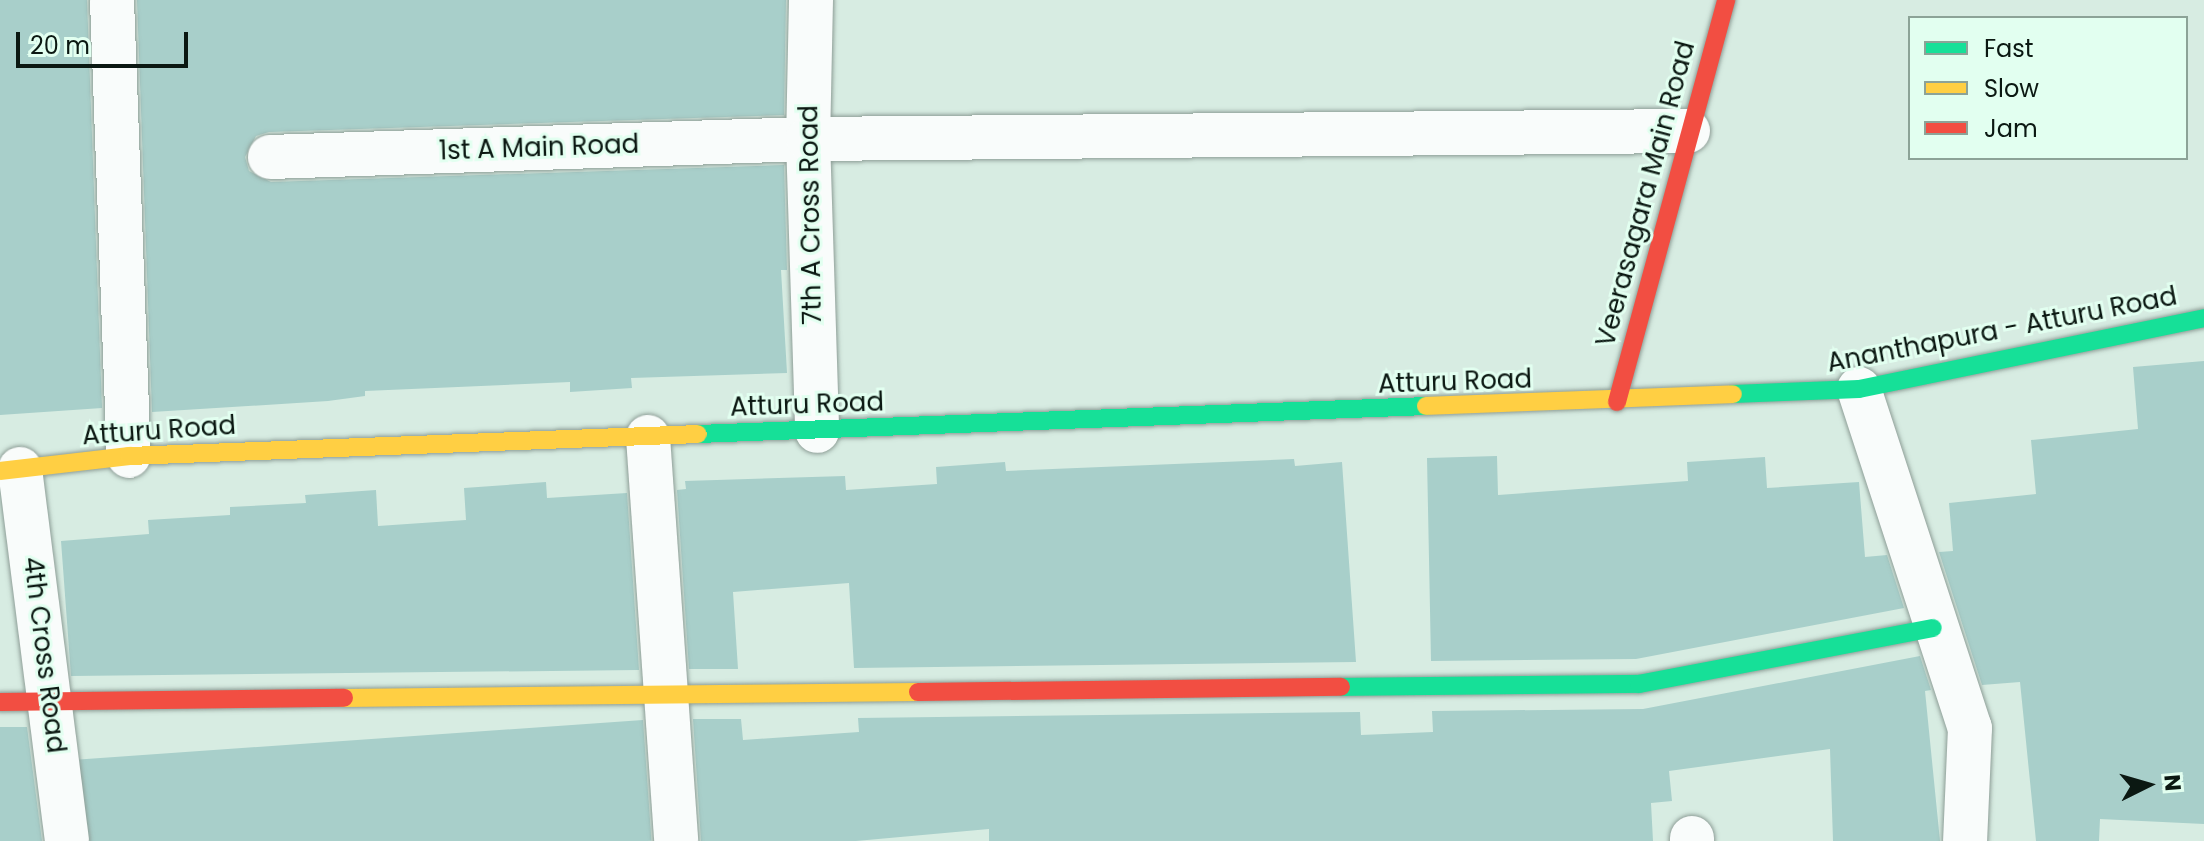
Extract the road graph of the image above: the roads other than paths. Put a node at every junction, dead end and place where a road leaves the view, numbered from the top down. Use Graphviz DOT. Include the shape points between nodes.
graph roads {
  1 [pos="112,0"];
  2 [pos="811,0"];
  3 [pos="1726,0"];
  4 [pos="1688,131"];
  5 [pos="808,139"];
  6 [pos="270,157"];
  7 [pos="2204,318"];
  8 [pos="1859,389"];
  9 [pos="1617,402"];
  10 [pos="817,431"];
  11 [pos="648,437"];
  12 [pos="129,456"];
  13 [pos="10,470"];
  14 [pos="1933,628"];
  15 [pos="666,695"];
  16 [pos="49,700"];
  17 [pos="0,702"];
  18 [pos="67,841"];
  19 [pos="676,841"];
  20 [pos="1965,841"];
  1 -- 12 [label="street"];
  2 -- 5 [label="street, 7th A Cross Road"];
  3 -- 4 [label="street, Veerasagara Main Road"];
  4 -- 5 [label="street, 1st A Main Road"];
  4 -- 9 [label="street, Veerasagara Main Road"];
  5 -- 6 [label="street, 1st A Main Road"];
  5 -- 10 [label="street, 7th A Cross Road"];
  7 -- 8 [label="street, Ananthapura - Atturu Road"];
  8 -- 9 [label="street, Ananthapura - Atturu Road"];
  8 -- 14 [label="street"];
  9 -- 10 [label="street, Atturu Road"];
  10 -- 11 [label="street, Atturu Road"];
  11 -- 12 [label="street, Atturu Road"];
  11 -- 15 [label="street"];
  12 -- 13 [label="street, Atturu Road"];
  13 -- 16 [label="street, 4th Cross Road"];
  14 -- 15 [label="street" via="1639,684"];
  14 -- 20 [label="street" via="1970,728"];
  15 -- 16 [label="street"];
  15 -- 19 [label="street"];
  16 -- 17 [label="street"];
  16 -- 18 [label="street, 4th Cross Road"];
}
